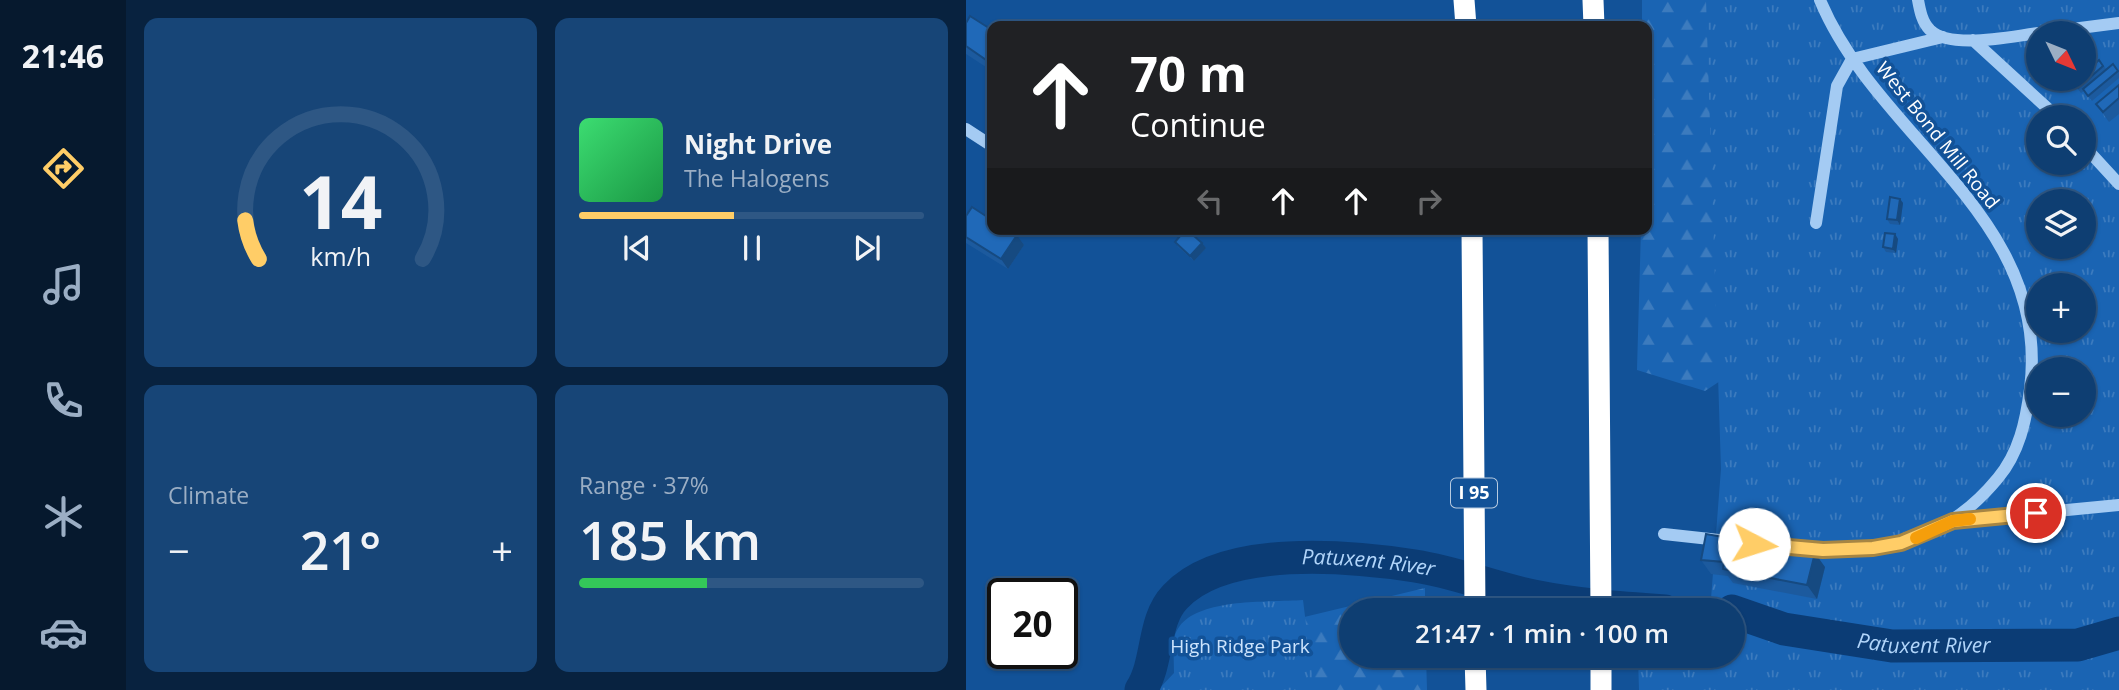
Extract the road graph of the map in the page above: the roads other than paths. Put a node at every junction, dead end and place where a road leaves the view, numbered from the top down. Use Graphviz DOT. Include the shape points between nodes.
graph roads {
  1 [pos="1464,0"];
  2 [pos="1593,0"];
  3 [pos="1820,0"];
  4 [pos="1917,0"];
  5 [pos="1466,21"];
  6 [pos="1594,21"];
  7 [pos="2119,23"];
  8 [pos="2096,26"];
  9 [pos="2026,34"];
  10 [pos="1943,37"];
  11 [pos="1973,40"];
  12 [pos="1852,60"];
  13 [pos="2044,105"];
  14 [pos="966,129"];
  15 [pos="987,143"];
  16 [pos="2096,159"];
  17 [pos="2119,184"];
  18 [pos="1816,223"];
  19 [pos="1472,235"];
  20 [pos="1598,235"];
  21 [pos="2119,505"];
  22 [pos="1953,521"];
  23 [pos="1664,534"];
  24 [pos="1475,598"];
  25 [pos="1601,598"];
  26 [pos="1475,668"];
  27 [pos="1601,668"];
  28 [pos="1476,690"];
  29 [pos="1601,690"];
  1 -- 5 [label="highway"];
  2 -- 6 [label="highway"];
  3 -- 12 [label="street, West Bond Mill Road"];
  4 -- 10 [label="street" via="1923,22"];
  7 -- 8 [label="street"];
  9 -- 11 [label="street"];
  10 -- 11 [label="street"];
  10 -- 12 [label="street"];
  11 -- 13 [label="street"];
  12 -- 18 [label="street" via="1837,86"];
  12 -- 22 [label="street, West Bond Mill Road" via="1972,200 2024,296 2032,375 2023,428 2003,473"];
  14 -- 15 [label="street"];
  16 -- 17 [label="street"];
  19 -- 24 [label="highway, I 95"];
  20 -- 25 [label="highway"];
  21 -- 22 [label="street"];
  22 -- 23 [label="street, West Bond Mill Road" via="1901,543 1873,548 1823,550"];
  26 -- 28 [label="highway"];
  27 -- 29 [label="highway"];
}
